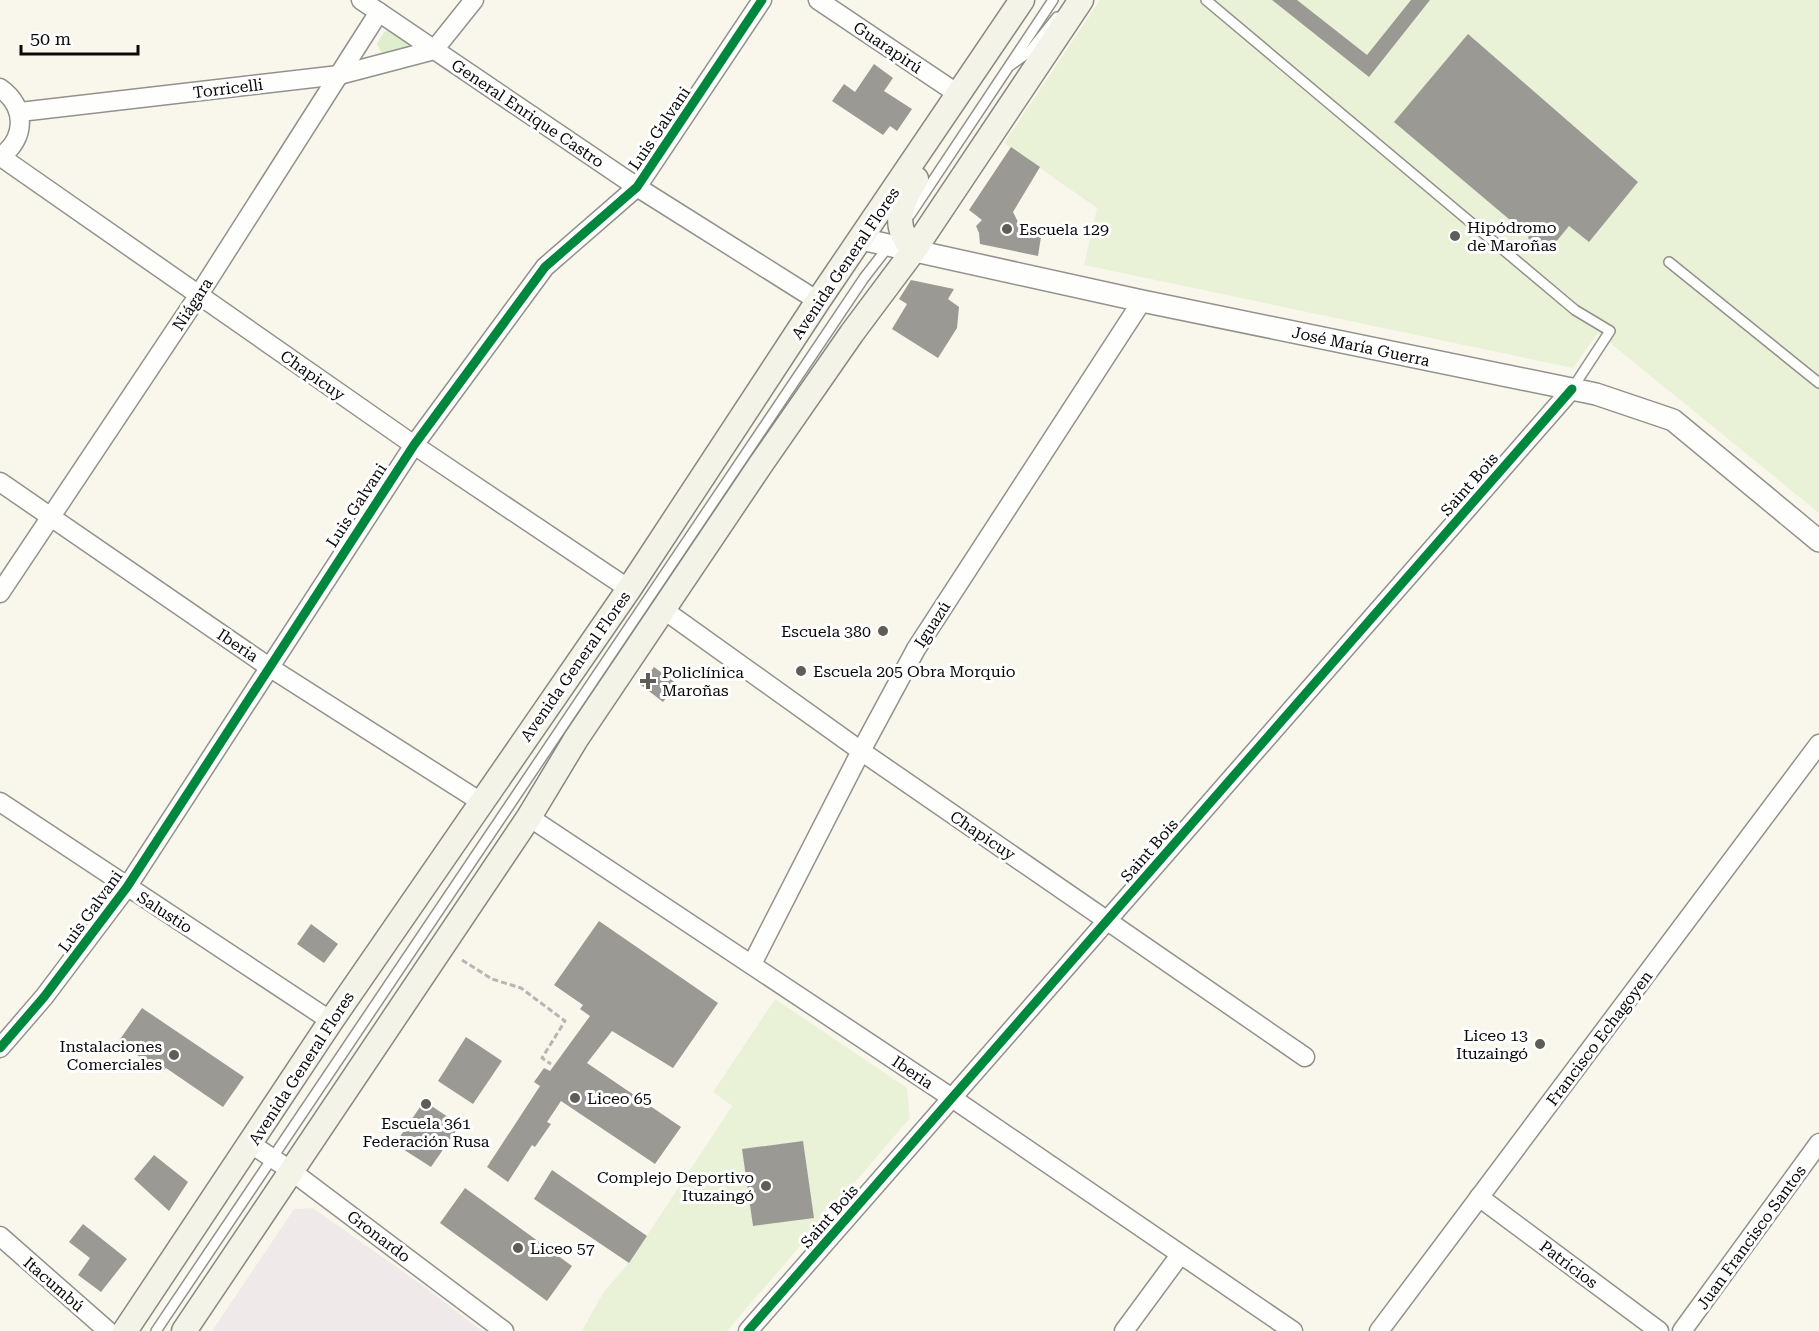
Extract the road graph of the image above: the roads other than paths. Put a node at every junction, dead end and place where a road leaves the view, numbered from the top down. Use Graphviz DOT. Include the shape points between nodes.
graph roads {
  1 [pos="361,0"];
  2 [pos="474,0"];
  3 [pos="762,0"];
  4 [pos="818,0"];
  5 [pos="1022,0"];
  6 [pos="1206,0"];
  7 [pos="1070,3"];
  8 [pos="379,12"];
  9 [pos="434,50"];
  10 [pos="1009,66"];
  11 [pos="339,75"];
  12 [pos="0,88"];
  13 [pos="958,94"];
  14 [pos="20,112"];
  15 [pos="1,157"];
  16 [pos="637,187"];
  17 [pos="895,237"];
  18 [pos="861,239"];
  19 [pos="914,250"];
  20 [pos="1669,262"];
  21 [pos="198,296"];
  22 [pos="818,301"];
  23 [pos="1142,301"];
  24 [pos="1819,383"];
  25 [pos="1572,389"];
  26 [pos="414,445"];
  27 [pos="0,482"];
  28 [pos="52,518"];
  29 [pos="1819,541"];
  30 [pos="629,589"];
  31 [pos="0,593"];
  32 [pos="664,610"];
  33 [pos="269,667"];
  34 [pos="1819,744"];
  35 [pos="861,751"];
  36 [pos="0,802"];
  37 [pos="481,802"];
  38 [pos="529,817"];
  39 [pos="127,886"];
  40 [pos="1107,920"];
  41 [pos="752,964"];
  42 [pos="331,1021"];
  43 [pos="0,1048"];
  44 [pos="1305,1057"];
  45 [pos="952,1098"];
  46 [pos="1819,1143"];
  47 [pos="251,1144"];
  48 [pos="281,1164"];
  49 [pos="1479,1197"];
  50 [pos="0,1236"];
  51 [pos="1180,1255"];
  52 [pos="108,1331"];
  53 [pos="124,1331"];
  54 [pos="156,1331"];
  55 [pos="184,1331"];
  56 [pos="504,1331"];
  57 [pos="748,1331"];
  58 [pos="1124,1331"];
  59 [pos="1293,1331"];
  60 [pos="1379,1331"];
  61 [pos="1659,1331"];
  62 [pos="1682,1331"];
  1 -- 8 [label="street, General Enrique Castro"];
  2 -- 9 [label="street"];
  3 -- 16 [label="street, Luis Galvani"];
  4 -- 13 [label="street, Guarapirú"];
  5 -- 13 [label="main road, Avenida General Flores"];
  6 -- 25 [label="lane" via="1575,310 1610,331"];
  7 -- 10 [label="lane, Avenida General Flores"];
  7 -- 10 [label="lane, Avenida General Flores" via="1029,52"];
  7 -- 19 [label="main road, Avenida General Flores"];
  8 -- 9 [label="street, General Enrique Castro"];
  8 -- 11 [label="street, Niágara"];
  9 -- 11 [label="street, Torricelli"];
  9 -- 16 [label="street, General Enrique Castro"];
  10 -- 17 [label="lane, Avenida General Flores"];
  11 -- 14 [label="street, Torricelli"];
  11 -- 21 [label="street, Niágara"];
  12 -- 14 [label="street" via="13,98"];
  13 -- 17 [label="main road" via="950,125 909,190"];
  13 -- 18 [label="main road, Avenida General Flores"];
  14 -- 15 [label="street, Chapicuy" via="21,129 14,145"];
  15 -- 21 [label="street, Chapicuy"];
  16 -- 22 [label="street, General Enrique Castro"];
  16 -- 26 [label="street, Luis Galvani" via="544,267"];
  17 -- 18 [label="street"];
  17 -- 19 [label="main road" via="903,238"];
  17 -- 48 [label="lane, Avenida General Flores" via="864,278"];
  18 -- 22 [label="main road, Avenida General Flores"];
  19 -- 23 [label="street, José María Guerra"];
  19 -- 32 [label="main road, Avenida General Flores" via="845,342"];
  20 -- 24 [label="lane"];
  21 -- 26 [label="street, Chapicuy"];
  21 -- 28 [label="street, Niágara"];
  22 -- 30 [label="main road, Avenida General Flores"];
  23 -- 25 [label="street, José María Guerra"];
  23 -- 35 [label="street, Iguazú" via="916,649"];
  25 -- 29 [label="street, José María Guerra" via="1673,420"];
  25 -- 40 [label="street, Saint Bois"];
  26 -- 30 [label="street, Chapicuy"];
  26 -- 33 [label="street, Luis Galvani"];
  27 -- 28 [label="street, Iberia"];
  28 -- 31 [label="street, Niágara"];
  28 -- 33 [label="street, Iberia"];
  30 -- 37 [label="main road, Avenida General Flores"];
  32 -- 35 [label="street, Chapicuy"];
  32 -- 38 [label="main road, Avenida General Flores" via="576,739"];
  33 -- 37 [label="street, Iberia"];
  33 -- 39 [label="street, Luis Galvani"];
  34 -- 49 [label="street, Francisco Echagoyen"];
  35 -- 40 [label="street, Chapicuy"];
  35 -- 41 [label="street, Iguazú"];
  36 -- 39 [label="street, Salustio"];
  37 -- 42 [label="main road, Avenida General Flores"];
  38 -- 41 [label="street, Iberia"];
  38 -- 48 [label="main road, Avenida General Flores"];
  39 -- 42 [label="street, Salustio"];
  39 -- 43 [label="street, Luis Galvani" via="44,997"];
  40 -- 44 [label="street, Chapicuy"];
  40 -- 45 [label="street, Saint Bois"];
  41 -- 45 [label="street, Iberia"];
  42 -- 47 [label="main road, Avenida General Flores"];
  45 -- 51 [label="street, Iberia"];
  45 -- 57 [label="street, Saint Bois"];
  46 -- 62 [label="street, Juan Francisco Santos"];
  47 -- 48 [label="street, Gronardo"];
  47 -- 53 [label="main road, Avenida General Flores"];
  48 -- 54 [label="lane, Avenida General Flores"];
  48 -- 55 [label="main road, Avenida General Flores"];
  48 -- 56 [label="street, Gronardo"];
  49 -- 60 [label="street, Francisco Echagoyen"];
  49 -- 61 [label="street, Patricios"];
  50 -- 52 [label="street, Itacumbú"];
  51 -- 58 [label="street"];
  51 -- 59 [label="street, Iberia"];
}
